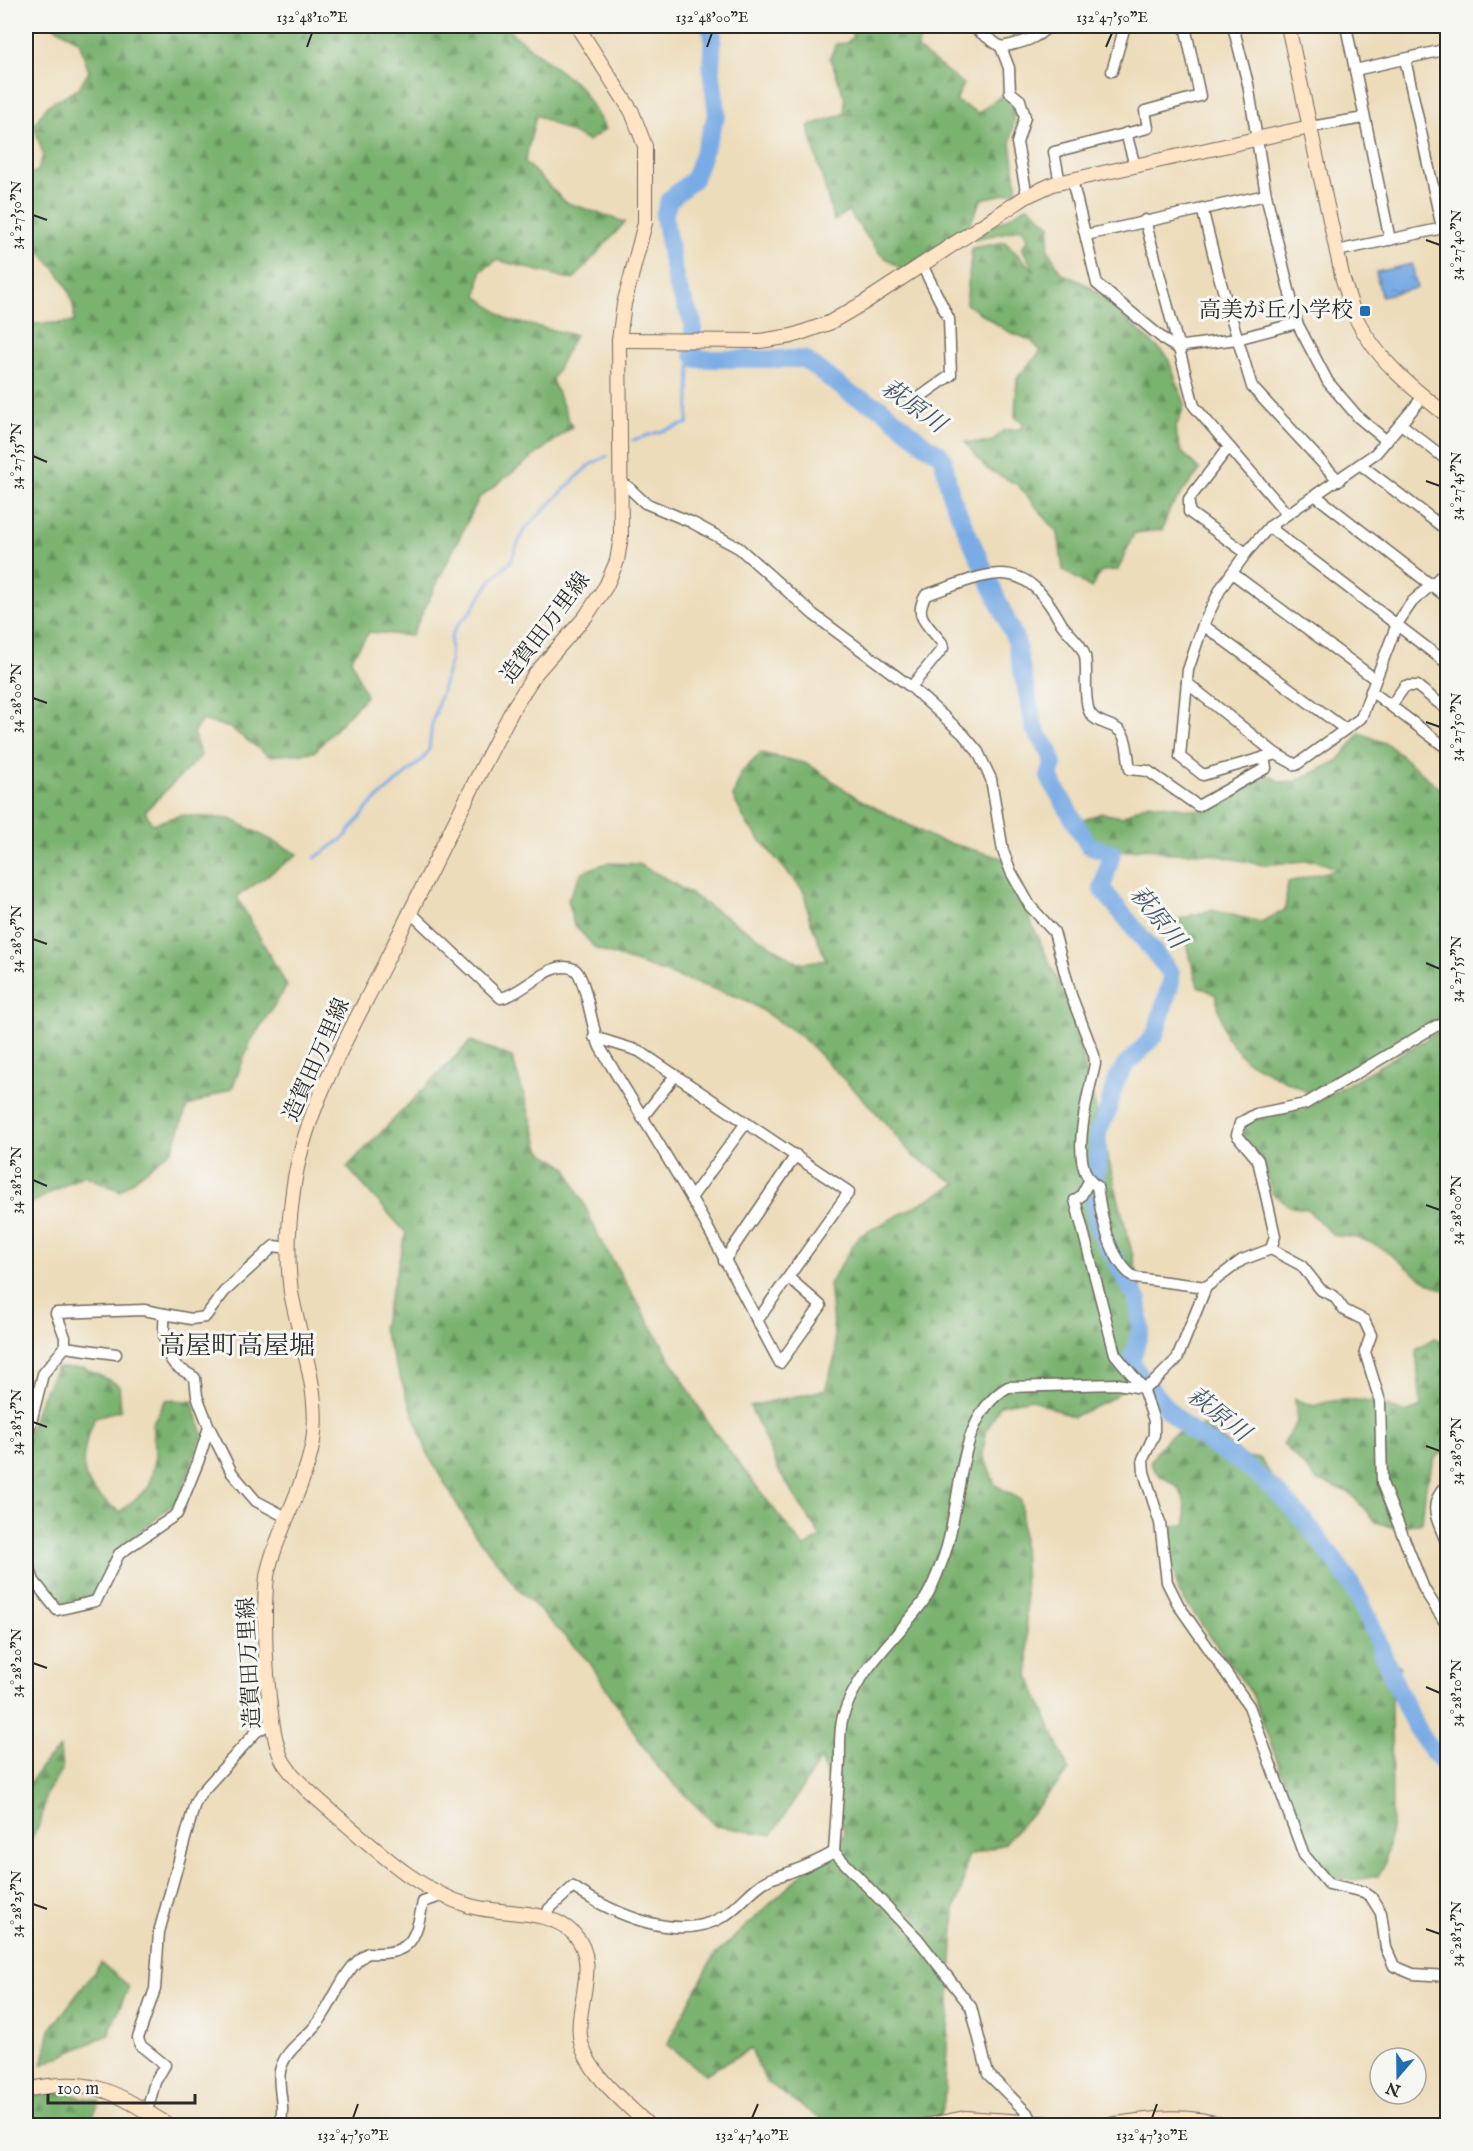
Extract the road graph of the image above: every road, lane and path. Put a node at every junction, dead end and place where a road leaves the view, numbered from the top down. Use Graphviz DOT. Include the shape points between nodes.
graph roads {
  1 [pos="577,26"];
  2 [pos="972,26"];
  3 [pos="1050,26"];
  4 [pos="1125,26"];
  5 [pos="1185,26"];
  6 [pos="1233,26"];
  7 [pos="1288,26"];
  8 [pos="1346,26"];
  9 [pos="1001,47"];
  10 [pos="1448,49"];
  11 [pos="1405,59"];
  12 [pos="1355,70"];
  13 [pos="1112,71"];
  14 [pos="1364,118"];
  15 [pos="1310,127"];
  16 [pos="1126,133"];
  17 [pos="1255,139"];
  18 [pos="1135,166"];
  19 [pos="1066,181"];
  20 [pos="1266,195"];
  21 [pos="1027,196"];
  22 [pos="1202,208"];
  23 [pos="1145,220"];
  24 [pos="1445,227"];
  25 [pos="1086,235"];
  26 [pos="1390,240"];
  27 [pos="1337,252"];
  28 [pos="922,265"];
  29 [pos="1297,323"];
  30 [pos="1237,339"];
  31 [pos="619,340"];
  32 [pos="1176,347"];
  33 [pos="1423,397"];
  34 [pos="910,404"];
  35 [pos="1448,416"];
  36 [pos="1401,423"];
  37 [pos="1386,441"];
  38 [pos="1231,449"];
  39 [pos="1448,461"];
  40 [pos="1360,465"];
  41 [pos="1339,481"];
  42 [pos="620,485"];
  43 [pos="1316,496"];
  44 [pos="1287,514"];
  45 [pos="1269,527"];
  46 [pos="1448,531"];
  47 [pos="1246,553"];
  48 [pos="1448,570"];
  49 [pos="1232,573"];
  50 [pos="1430,583"];
  51 [pos="1448,598"];
  52 [pos="1397,624"];
  53 [pos="1203,625"];
  54 [pos="1448,664"];
  55 [pos="1374,679"];
  56 [pos="1186,683"];
  57 [pos="911,687"];
  58 [pos="1371,691"];
  59 [pos="1392,705"];
  60 [pos="1448,710"];
  61 [pos="1346,729"];
  62 [pos="1448,749"];
  63 [pos="1276,754"];
  64 [pos="1264,757"];
  65 [pos="410,912"];
  66 [pos="1448,1024"];
  67 [pos="594,1037"];
  68 [pos="674,1077"];
  69 [pos="642,1118"];
  70 [pos="746,1123"];
  71 [pos="796,1155"];
  72 [pos="1093,1184"];
  73 [pos="691,1198"];
  74 [pos="288,1248"];
  75 [pos="1271,1249"];
  76 [pos="724,1261"];
  77 [pos="789,1278"];
  78 [pos="1206,1287"];
  79 [pos="165,1314"];
  80 [pos="757,1321"];
  81 [pos="65,1347"];
  82 [pos="116,1354"];
  83 [pos="1143,1388"];
  84 [pos="209,1427"];
  85 [pos="26,1442"];
  86 [pos="1448,1483"];
  87 [pos="286,1517"];
  88 [pos="1448,1547"];
  89 [pos="26,1559"];
  90 [pos="1448,1627"];
  91 [pos="272,1722"];
  92 [pos="834,1852"];
  93 [pos="441,1896"];
  94 [pos="546,1917"];
  95 [pos="1448,1976"];
  96 [pos="26,2090"];
  97 [pos="147,2111"];
  98 [pos="1032,2122"];
  99 [pos="170,2126"];
  100 [pos="280,2126"];
  101 [pos="648,2126"];
  102 [pos="924,2126"];
  103 [pos="1082,2126"];
  104 [pos="1102,2126"];
  105 [pos="1225,2126"];
  1 -- 31 [label="main road, 造賀田万里線" via="632,112 645,146 645,223"];
  2 -- 9 [label="street"];
  3 -- 9 [label="street" via="1040,36"];
  4 -- 13 [label="street"];
  5 -- 16 [label="street" via="1200,96 1145,111 1148,128"];
  6 -- 17 [label="street" via="1248,84"];
  7 -- 15 [label="main road"];
  8 -- 12 [label="street"];
  9 -- 21 [label="street" via="1009,68 1010,92 1020,100 1025,117 1017,143"];
  10 -- 11 [label="street"];
  11 -- 12 [label="street"];
  11 -- 24 [label="street"];
  12 -- 14 [label="street"];
  14 -- 15 [label="street"];
  14 -- 26 [label="street"];
  15 -- 17 [label="main road"];
  15 -- 27 [label="main road"];
  16 -- 18 [label="street"];
  16 -- 19 [label="street" via="1054,152"];
  17 -- 18 [label="main road"];
  17 -- 20 [label="street"];
  18 -- 19 [label="main road"];
  19 -- 21 [label="main road"];
  19 -- 25 [label="street"];
  20 -- 22 [label="street"];
  20 -- 29 [label="street"];
  21 -- 28 [label="main road"];
  22 -- 23 [label="street"];
  22 -- 30 [label="street"];
  23 -- 25 [label="street"];
  23 -- 32 [label="street"];
  24 -- 26 [label="street"];
  25 -- 32 [label="street" via="1097,284"];
  26 -- 27 [label="street"];
  27 -- 33 [label="main road" via="1358,320 1380,355"];
  28 -- 31 [label="main road" via="829,323 792,336 760,341"];
  28 -- 34 [label="street" via="949,319 951,375"];
  29 -- 30 [label="street"];
  29 -- 37 [label="street" via="1328,382 1359,418"];
  30 -- 32 [label="street"];
  30 -- 41 [label="street" via="1252,387"];
  31 -- 42 [label="main road, 造賀田万里線"];
  32 -- 38 [label="street" via="1194,406"];
  33 -- 35 [label="main road"];
  33 -- 36 [label="street"];
  36 -- 37 [label="street"];
  36 -- 39 [label="street"];
  37 -- 40 [label="street"];
  38 -- 44 [label="street"];
  38 -- 47 [label="street" via="1189,499 1190,512"];
  40 -- 41 [label="street"];
  40 -- 46 [label="street"];
  41 -- 43 [label="street"];
  42 -- 57 [label="street" via="627,486 645,503 739,548 814,615"];
  42 -- 65 [label="main road, 造賀田万里線" via="621,536 617,561 606,586 514,706"];
  43 -- 44 [label="street"];
  43 -- 50 [label="street"];
  44 -- 45 [label="street"];
  45 -- 47 [label="street"];
  45 -- 52 [label="street"];
  47 -- 49 [label="street"];
  48 -- 50 [label="street"];
  49 -- 53 [label="street"];
  49 -- 55 [label="street"];
  50 -- 51 [label="street"];
  50 -- 52 [label="street"];
  52 -- 54 [label="street"];
  52 -- 55 [label="street"];
  53 -- 56 [label="street"];
  53 -- 61 [label="street"];
  55 -- 58 [label="street"];
  56 -- 63 [label="street"];
  56 -- 64 [label="street" via="1180,757 1203,776"];
  57 -- 64 [label="street" via="943,648 920,614 926,595 982,576 1024,577 1050,602 1084,653 1088,710 1125,738 1130,769 1148,771 1198,806 1266,768"];
  57 -- 72 [label="street" via="978,752 991,780 1011,872 1030,906 1054,932 1071,995 1094,1054 1081,1163"];
  58 -- 59 [label="street"];
  58 -- 61 [label="street" via="1361,718"];
  59 -- 60 [label="street" via="1406,686 1418,686"];
  59 -- 62 [label="street"];
  61 -- 63 [label="street" via="1296,765"];
  63 -- 64 [label="street"];
  65 -- 67 [label="street" via="501,998 513,996 539,975 564,967 575,970 583,978"];
  65 -- 74 [label="main road, 造賀田万里線" via="315,1108 294,1178"];
  66 -- 75 [label="street" via="1436,1026 1305,1104 1256,1114 1240,1123 1237,1135 1258,1160 1263,1176 1275,1236"];
  67 -- 68 [label="street" via="639,1051"];
  67 -- 69 [label="street"];
  68 -- 69 [label="street"];
  68 -- 70 [label="street"];
  69 -- 73 [label="street"];
  70 -- 71 [label="street"];
  70 -- 73 [label="street"];
  71 -- 76 [label="street"];
  71 -- 77 [label="street" via="849,1192"];
  72 -- 78 [label="street" via="1113,1248 1129,1274 1144,1280"];
  72 -- 83 [label="street" via="1075,1200 1115,1354"];
  73 -- 76 [label="street"];
  74 -- 79 [label="street" via="274,1246 224,1292 206,1317 191,1319"];
  74 -- 87 [label="main road, 造賀田万里線" via="291,1290 315,1419 312,1449"];
  75 -- 78 [label="street" via="1242,1260"];
  75 -- 90 [label="street" via="1301,1265 1321,1290 1334,1296 1344,1310 1358,1316 1368,1327 1371,1335 1365,1352 1380,1401 1382,1483 1424,1589"];
  76 -- 80 [label="street"];
  77 -- 80 [label="street"];
  77 -- 80 [label="street" via="822,1306 780,1363"];
  78 -- 83 [label="street" via="1177,1359"];
  79 -- 81 [label="street" via="144,1310 56,1313"];
  79 -- 84 [label="street" via="163,1331 168,1352 175,1365 195,1378 197,1396"];
  81 -- 82 [label="street"];
  81 -- 85 [label="street" via="43,1374"];
  83 -- 92 [label="street" via="1117,1384 1008,1387 985,1407 975,1425 948,1545 934,1585 860,1679 842,1719"];
  83 -- 95 [label="street" via="1154,1421 1154,1435 1143,1459 1144,1472 1160,1523 1167,1582 1179,1606 1249,1706 1304,1855 1329,1884 1371,1897 1381,1913 1386,1948 1394,1966 1413,1974"];
  84 -- 87 [label="street" via="243,1489 266,1508"];
  84 -- 89 [label="street" via="177,1514 119,1554 96,1601 57,1610 34,1581"];
  86 -- 88 [label="street" via="1433,1504"];
  87 -- 91 [label="main road, 造賀田万里線" via="266,1592"];
  91 -- 93 [label="main road, 造賀田万里線" via="280,1755 303,1786 395,1866"];
  91 -- 97 [label="street" via="256,1732 200,1794 185,1829 159,1932 154,1989 138,2038 140,2045 165,2065 155,2082"];
  92 -- 94 [label="street" via="767,1880 724,1916 703,1926 682,1930 663,1927 610,1907 573,1887 549,1909"];
  92 -- 98 [label="street" via="918,1939 971,2007 988,2074"];
  93 -- 94 [label="main road, 造賀田万里線" via="474,1907"];
  93 -- 100 [label="street" via="423,1902 410,1942 401,1951 368,1953 355,1963 317,2025 286,2055 280,2070 284,2112"];
  94 -- 101 [label="main road, 造賀田万里線" via="576,1936 584,1950 586,1979 579,2022 584,2052 597,2074"];
  96 -- 97 [label="main road" via="57,2084 98,2087"];
  97 -- 99 [label="main road"];
  98 -- 102 [label="main road" via="965,2118"];
  98 -- 103 [label="main road"];
  104 -- 105 [label="main road" via="1162,2117 1207,2120"];
}
